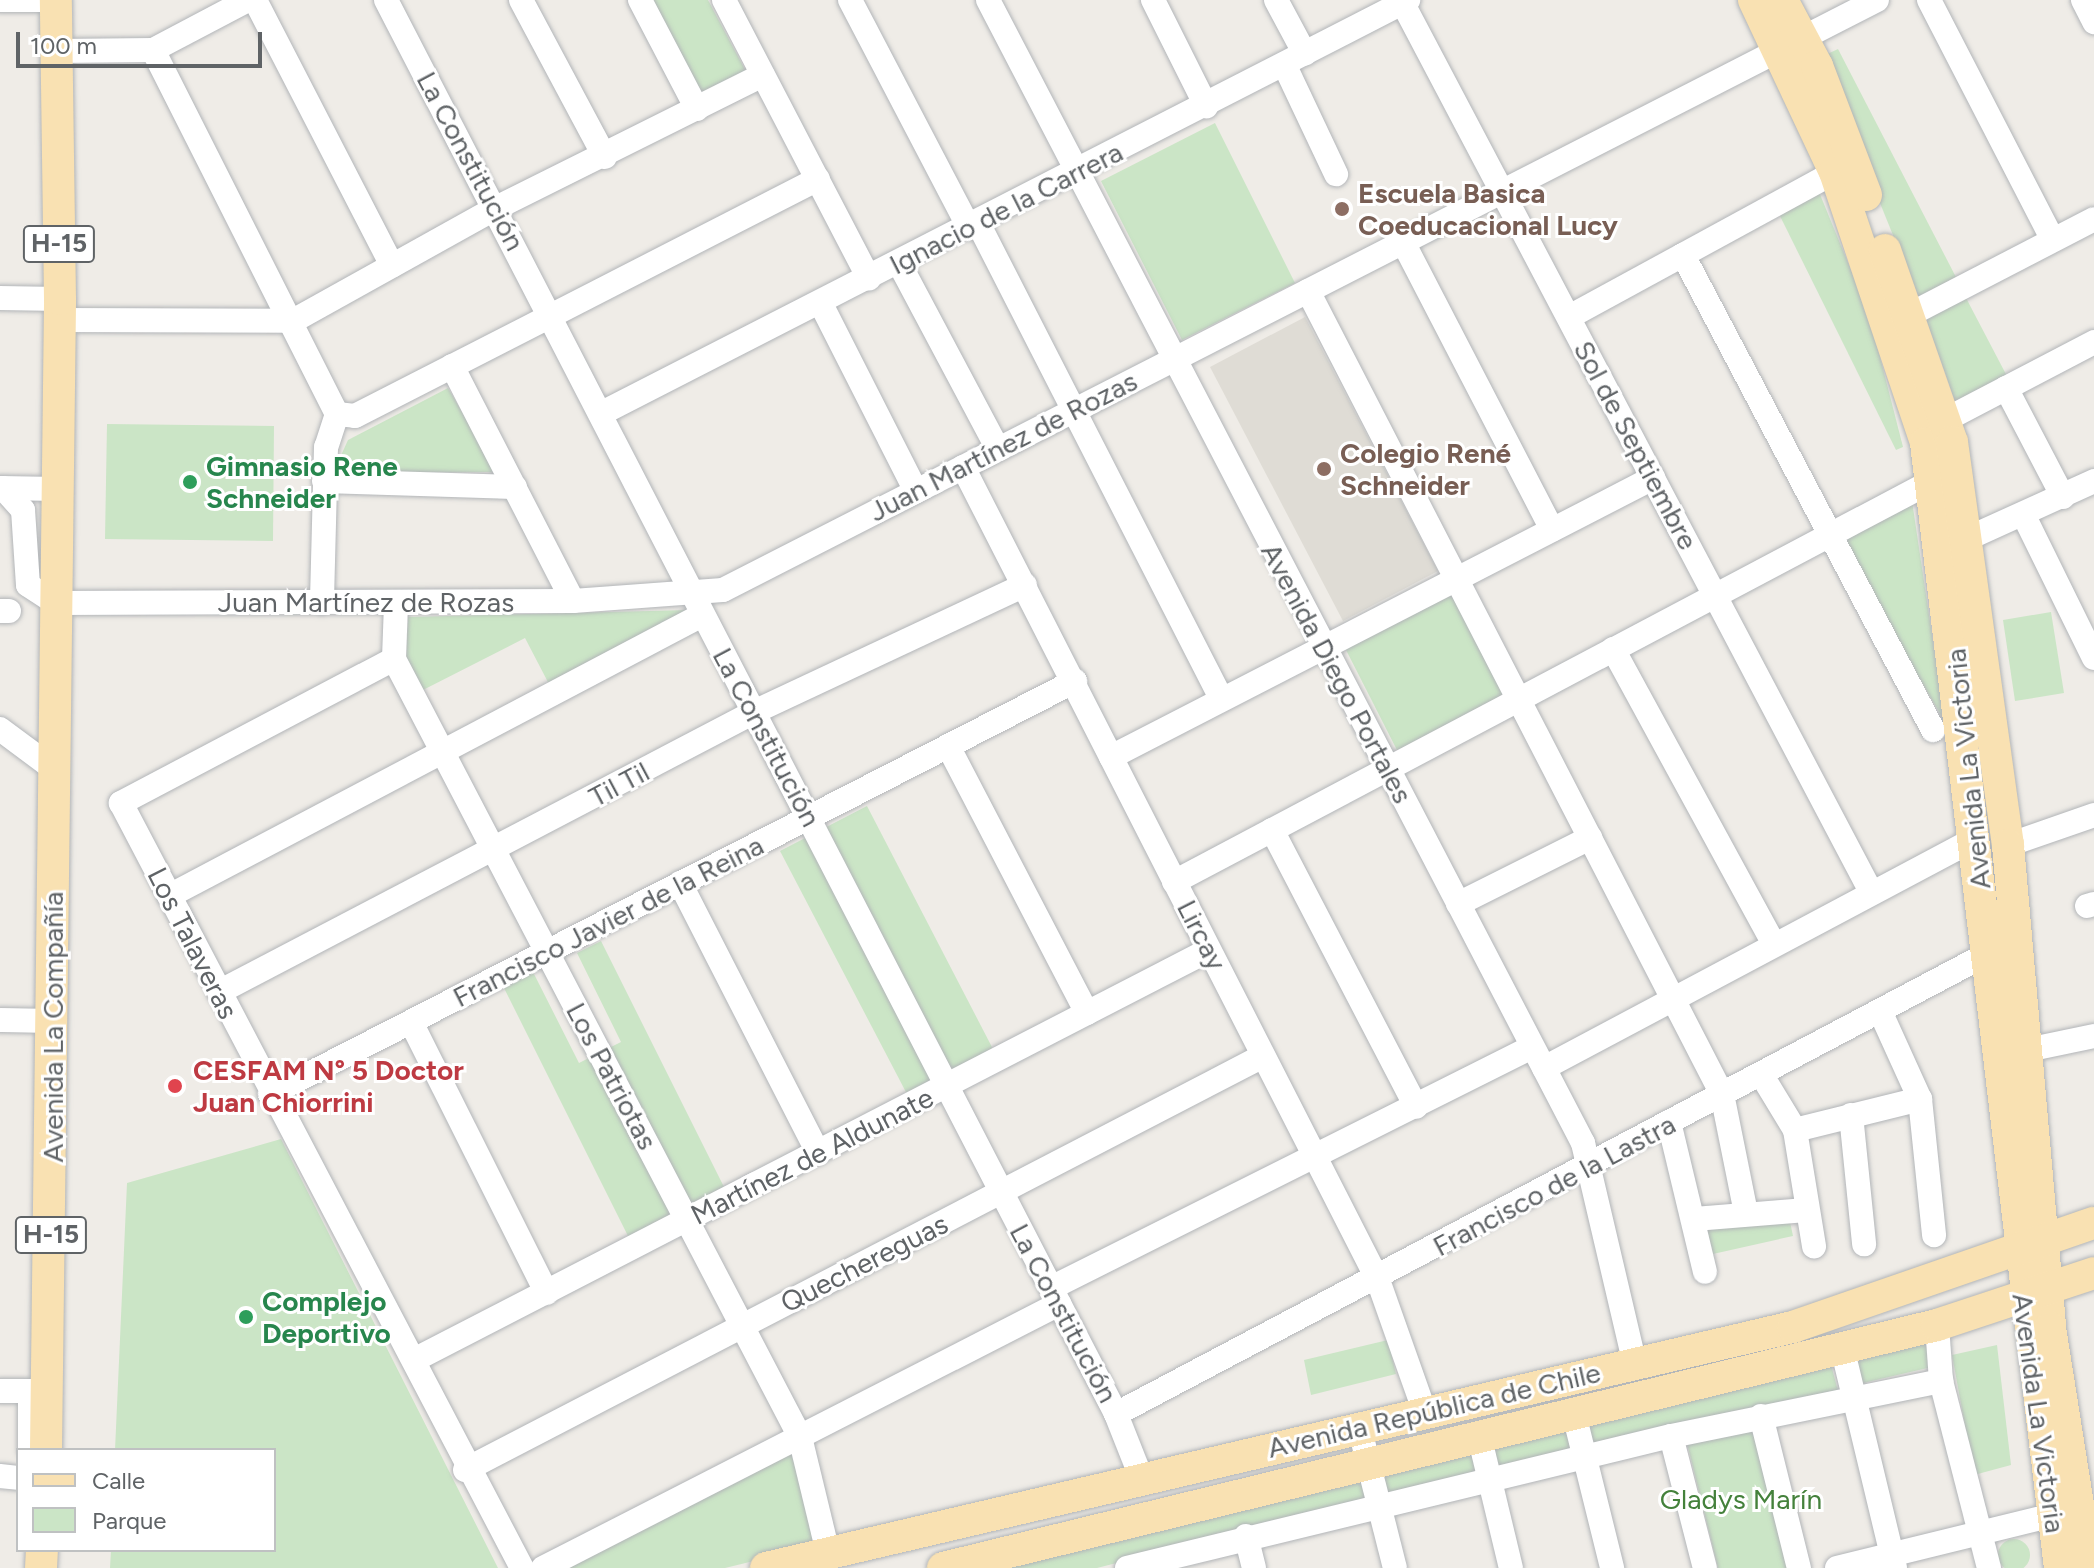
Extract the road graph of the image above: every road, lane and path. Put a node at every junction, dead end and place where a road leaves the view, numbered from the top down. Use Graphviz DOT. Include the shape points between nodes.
graph roads {
  1 [pos="0,0"];
  2 [pos="56,0"];
  3 [pos="248,0"];
  4 [pos="255,0"];
  5 [pos="386,0"];
  6 [pos="521,0"];
  7 [pos="640,0"];
  8 [pos="850,0"];
  9 [pos="988,0"];
  10 [pos="1153,0"];
  11 [pos="1276,0"];
  12 [pos="1754,0"];
  13 [pos="1782,0"];
  14 [pos="1877,0"];
  15 [pos="1929,0"];
  16 [pos="2083,0"];
  17 [pos="1404,1"];
  18 [pos="729,2"];
  19 [pos="2094,21"];
  20 [pos="1791,45"];
  21 [pos="153,50"];
  22 [pos="57,51"];
  23 [pos="1294,59"];
  24 [pos="763,75"];
  25 [pos="1206,106"];
  26 [pos="697,109"];
  27 [pos="605,157"];
  28 [pos="1835,172"];
  29 [pos="1076,173"];
  30 [pos="1336,174"];
  31 [pos="818,179"];
  32 [pos="1503,191"];
  33 [pos="496,208"];
  34 [pos="2094,219"];
  35 [pos="974,225"];
  36 [pos="2053,240"];
  37 [pos="1403,242"];
  38 [pos="1683,255"];
  39 [pos="899,263"];
  40 [pos="392,266"];
  41 [pos="869,278"];
  42 [pos="1308,291"];
  43 [pos="0,298"];
  44 [pos="821,304"];
  45 [pos="59,309"];
  46 [pos="550,314"];
  47 [pos="1909,315"];
  48 [pos="1569,317"];
  49 [pos="293,321"];
  50 [pos="2094,342"];
  51 [pos="1172,358"];
  52 [pos="452,366"];
  53 [pos="2006,388"];
  54 [pos="1071,412"];
  55 [pos="602,413"];
  56 [pos="337,414"];
  57 [pos="1947,419"];
  58 [pos="998,449"];
  59 [pos="963,467"];
  60 [pos="1653,478"];
  61 [pos="324,481"];
  62 [pos="1932,481"];
  63 [pos="2094,481"];
  64 [pos="515,487"];
  65 [pos="1,488"];
  66 [pos="58,489"];
  67 [pos="916,491"];
  68 [pos="2063,497"];
  69 [pos="2025,518"];
  70 [pos="1552,530"];
  71 [pos="1827,535"];
  72 [pos="1953,546"];
  73 [pos="1455,580"];
  74 [pos="1025,585"];
  75 [pos="1715,595"];
  76 [pos="573,601"];
  77 [pos="56,603"];
  78 [pos="322,603"];
  79 [pos="396,604"];
  80 [pos="697,605"];
  81 [pos="1323,647"];
  82 [pos="1613,649"];
  83 [pos="2094,658"];
  84 [pos="394,659"];
  85 [pos="1075,681"];
  86 [pos="1221,698"];
  87 [pos="1519,699"];
  88 [pos="756,711"];
  89 [pos="0,729"];
  90 [pos="1933,730"];
  91 [pos="948,746"];
  92 [pos="438,751"];
  93 [pos="1111,757"];
  94 [pos="1387,769"];
  95 [pos="55,770"];
  96 [pos="2094,815"];
  97 [pos="809,818"];
  98 [pos="1272,830"];
  99 [pos="1590,838"];
  100 [pos="1976,838"];
  101 [pos="2008,845"];
  102 [pos="493,850"];
  103 [pos="1174,882"];
  104 [pos="680,883"];
  105 [pos="1870,890"];
  106 [pos="169,896"];
  107 [pos="1458,904"];
  108 [pos="1773,943"];
  109 [pos="1209,950"];
  110 [pos="547,952"];
  111 [pos="1989,953"];
  112 [pos="219,992"];
  113 [pos="1671,999"];
  114 [pos="1880,1011"];
  115 [pos="1087,1013"];
  116 [pos="0,1020"];
  117 [pos="54,1021"];
  118 [pos="411,1022"];
  119 [pos="2094,1036"];
  120 [pos="2022,1051"];
  121 [pos="1263,1056"];
  122 [pos="1538,1057"];
  123 [pos="1761,1074"];
  124 [pos="945,1087"];
  125 [pos="270,1094"];
  126 [pos="1722,1094"];
  127 [pos="1920,1099"];
  128 [pos="1416,1107"];
  129 [pos="1851,1115"];
  130 [pos="1669,1122"];
  131 [pos="1795,1130"];
  132 [pos="818,1153"];
  133 [pos="1317,1160"];
  134 [pos="1592,1163"];
  135 [pos="1001,1192"];
  136 [pos="1807,1210"];
  137 [pos="1746,1213"];
  138 [pos="1694,1219"];
  139 [pos="687,1221"];
  140 [pos="2094,1223"];
  141 [pos="1934,1235"];
  142 [pos="1864,1244"];
  143 [pos="1814,1246"];
  144 [pos="2030,1246"];
  145 [pos="1705,1272"];
  146 [pos="2094,1273"];
  147 [pos="1378,1280"];
  148 [pos="547,1293"];
  149 [pos="2035,1295"];
  150 [pos="1055,1296"];
  151 [pos="1937,1325"];
  152 [pos="742,1326"];
  153 [pos="1842,1347"];
  154 [pos="414,1360"];
  155 [pos="1635,1365"];
  156 [pos="1941,1381"];
  157 [pos="0,1391"];
  158 [pos="39,1391"];
  159 [pos="1854,1396"];
  160 [pos="1424,1410"];
  161 [pos="1573,1410"];
  162 [pos="1116,1414"];
  163 [pos="1761,1416"];
  164 [pos="1359,1426"];
  165 [pos="1479,1435"];
  166 [pos="1671,1436"];
  167 [pos="800,1437"];
  168 [pos="30,1448"];
  169 [pos="46,1448"];
  170 [pos="1585,1457"];
  171 [pos="1368,1462"];
  172 [pos="465,1470"];
  173 [pos="1141,1477"];
  174 [pos="1491,1479"];
  175 [pos="1378,1504"];
  176 [pos="2052,1515"];
  177 [pos="977,1516"];
  178 [pos="1980,1532"];
  179 [pos="1246,1536"];
  180 [pos="828,1553"];
  181 [pos="1893,1561"];
  182 [pos="2082,1561"];
  183 [pos="990,1562"];
  184 [pos="522,1568"];
  185 [pos="543,1568"];
  186 [pos="766,1568"];
  187 [pos="943,1568"];
  188 [pos="1128,1568"];
  189 [pos="1254,1568"];
  190 [pos="1395,1568"];
  191 [pos="1511,1568"];
  192 [pos="1612,1568"];
  193 [pos="1705,1568"];
  194 [pos="1799,1568"];
  195 [pos="1837,1568"];
  196 [pos="1989,1568"];
  1 -- 2 [label="street"];
  2 -- 22 [label="main road, Avenida La Compañía / H-15"];
  3 -- 21 [label="street"];
  4 -- 40 [label="street"];
  5 -- 33 [label="street, La Constitución"];
  6 -- 27 [label="street"];
  7 -- 26 [label="street"];
  8 -- 35 [label="street"];
  9 -- 29 [label="street, Avenida Diego Portales"];
  10 -- 25 [label="street"];
  11 -- 23 [label="street"];
  12 -- 20 [label="main road, Avenida La Victoria"];
  13 -- 20 [label="main road, Avenida La Victoria"];
  14 -- 20 [label="street, Juan Martínez de Rozas"];
  15 -- 36 [label="street"];
  16 -- 19 [label="street"];
  17 -- 23 [label="street, Ignacio de la Carrera"];
  17 -- 32 [label="street, Sol de Septiembre"];
  18 -- 24 [label="street"];
  20 -- 28 [label="main road, Avenida La Victoria"];
  20 -- 32 [label="street, Juan Martínez de Rozas"];
  20 -- 47 [label="main road, Avenida La Victoria"];
  21 -- 22 [label="street"];
  21 -- 49 [label="street"];
  22 -- 45 [label="main road, Avenida La Compañía / H-15"];
  23 -- 25 [label="street, Ignacio de la Carrera"];
  23 -- 30 [label="street"];
  24 -- 26 [label="street"];
  24 -- 31 [label="street"];
  25 -- 29 [label="street, Ignacio de la Carrera"];
  26 -- 27 [label="street"];
  27 -- 33 [label="street"];
  28 -- 38 [label="street"];
  28 -- 62 [label="main road, Avenida La Victoria" via="1923,430"];
  29 -- 35 [label="street, Ignacio de la Carrera"];
  29 -- 51 [label="street, Avenida Diego Portales"];
  31 -- 41 [label="street"];
  31 -- 46 [label="street"];
  32 -- 37 [label="street, Juan Martínez de Rozas"];
  32 -- 48 [label="street, Sol de Septiembre"];
  33 -- 40 [label="street"];
  33 -- 46 [label="street, La Constitución"];
  34 -- 36 [label="street"];
  35 -- 39 [label="street, Ignacio de la Carrera"];
  35 -- 54 [label="street"];
  36 -- 47 [label="street"];
  37 -- 42 [label="street, Juan Martínez de Rozas"];
  37 -- 70 [label="street"];
  38 -- 48 [label="street"];
  38 -- 71 [label="street"];
  39 -- 41 [label="street, Ignacio de la Carrera"];
  39 -- 58 [label="street"];
  40 -- 49 [label="street"];
  41 -- 44 [label="street, Ignacio de la Carrera"];
  42 -- 51 [label="street, Juan Martínez de Rozas"];
  42 -- 73 [label="street"];
  43 -- 45 [label="street"];
  44 -- 55 [label="street, Ignacio de la Carrera"];
  44 -- 67 [label="street"];
  45 -- 49 [label="street"];
  45 -- 66 [label="main road, Avenida La Compañía / H-15"];
  46 -- 52 [label="street"];
  46 -- 55 [label="street, La Constitución"];
  47 -- 57 [label="main road, Avenida La Victoria"];
  48 -- 60 [label="street, Sol de Septiembre"];
  49 -- 56 [label="street"];
  50 -- 53 [label="street"];
  51 -- 54 [label="street, Juan Martínez de Rozas"];
  51 -- 81 [label="street, Avenida Diego Portales"];
  52 -- 56 [label="street" via="355,416"];
  52 -- 64 [label="street"];
  53 -- 57 [label="street"];
  53 -- 68 [label="street"];
  54 -- 58 [label="street, Juan Martínez de Rozas"];
  54 -- 86 [label="street"];
  55 -- 80 [label="street, La Constitución"];
  56 -- 61 [label="street"];
  57 -- 72 [label="main road, Avenida La Victoria"];
  58 -- 59 [label="street, Juan Martínez de Rozas"];
  59 -- 67 [label="street, Juan Martínez de Rozas"];
  59 -- 74 [label="street, Lircay"];
  60 -- 70 [label="street"];
  60 -- 75 [label="street, Sol de Septiembre"];
  61 -- 64 [label="street"];
  61 -- 78 [label="street"];
  62 -- 71 [label="street"];
  62 -- 72 [label="main road, Avenida La Victoria"];
  63 -- 68 [label="street"];
  64 -- 76 [label="street"];
  65 -- 66 [label="street"];
  65 -- 77 [label="street" via="23,510 28,585"];
  66 -- 77 [label="main road, Avenida La Compañía / H-15"];
  67 -- 80 [label="street, Juan Martínez de Rozas"];
  68 -- 69 [label="street"];
  69 -- 72 [label="street"];
  69 -- 83 [label="street"];
  70 -- 73 [label="street"];
  71 -- 75 [label="street"];
  71 -- 90 [label="street"];
  72 -- 100 [label="main road, Avenida La Victoria"];
  72 -- 101 [label="main road, Avenida La Victoria"];
  73 -- 81 [label="street"];
  73 -- 87 [label="street"];
  74 -- 85 [label="street, Lircay"];
  74 -- 88 [label="street, Til Til"];
  75 -- 82 [label="street"];
  75 -- 105 [label="street, Sol de Septiembre"];
  76 -- 79 [label="street, Juan Martínez de Rozas"];
  76 -- 80 [label="street, Juan Martínez de Rozas"];
  77 -- 78 [label="street, Juan Martínez de Rozas"];
  77 -- 95 [label="main road, Avenida La Compañía / H-15"];
  78 -- 79 [label="street, Juan Martínez de Rozas"];
  79 -- 84 [label="street, Los Patriotas"];
  80 -- 88 [label="street, La Constitución"];
  80 -- 92 [label="street"];
  81 -- 86 [label="street"];
  81 -- 94 [label="street, Avenida Diego Portales"];
  82 -- 87 [label="street"];
  82 -- 108 [label="street"];
  84 -- 92 [label="street, Los Patriotas"];
  84 -- 106 [label="street, Los Talaveras" via="121,803"];
  85 -- 91 [label="street, Francisco Javier de la Reina"];
  85 -- 93 [label="street, Lircay"];
  86 -- 93 [label="street"];
  87 -- 94 [label="street"];
  87 -- 99 [label="street"];
  88 -- 97 [label="street, La Constitución"];
  88 -- 102 [label="street, Til Til"];
  89 -- 95 [label="street"];
  91 -- 97 [label="street, Francisco Javier de la Reina"];
  91 -- 115 [label="street"];
  92 -- 102 [label="street, Los Patriotas"];
  92 -- 106 [label="street"];
  93 -- 103 [label="street, Lircay"];
  94 -- 98 [label="street"];
  94 -- 107 [label="street, Avenida Diego Portales"];
  95 -- 117 [label="main road, Avenida La Compañía / H-15"];
  96 -- 101 [label="street"];
  97 -- 104 [label="street, Francisco Javier de la Reina"];
  97 -- 124 [label="street, La Constitución"];
  98 -- 103 [label="street"];
  98 -- 128 [label="street"];
  99 -- 107 [label="street"];
  99 -- 113 [label="street"];
  100 -- 105 [label="street"];
  100 -- 111 [label="main road, Avenida La Victoria"];
  101 -- 120 [label="main road, Avenida La Victoria"];
  102 -- 110 [label="street, Los Patriotas"];
  102 -- 112 [label="street, Til Til"];
  103 -- 109 [label="street, Lircay"];
  104 -- 110 [label="street, Francisco Javier de la Reina"];
  104 -- 132 [label="street"];
  105 -- 108 [label="street"];
  106 -- 112 [label="street, Los Talaveras"];
  107 -- 122 [label="street, Avenida Diego Portales"];
  108 -- 113 [label="street"];
  109 -- 115 [label="street, Martínez de Aldunate"];
  109 -- 121 [label="street, Lircay"];
  110 -- 118 [label="street, Francisco Javier de la Reina"];
  110 -- 139 [label="street, Los Patriotas"];
  111 -- 114 [label="street, Francisco de la Lastra"];
  111 -- 144 [label="main road, Avenida La Victoria"];
  112 -- 125 [label="street, Los Talaveras"];
  113 -- 122 [label="street"];
  113 -- 126 [label="street"];
  114 -- 123 [label="street, Francisco de la Lastra"];
  114 -- 127 [label="street"];
  115 -- 124 [label="street, Martínez de Aldunate"];
  116 -- 117 [label="street"];
  117 -- 158 [label="main road, Avenida La Compañía / H-15"];
  118 -- 125 [label="street, Francisco Javier de la Reina"];
  118 -- 148 [label="street"];
  119 -- 120 [label="street"];
  120 -- 144 [label="main road, Avenida La Victoria"];
  121 -- 133 [label="street, Lircay"];
  121 -- 135 [label="street, Quechereguas"];
  122 -- 128 [label="street"];
  122 -- 134 [label="street, Avenida Diego Portales"];
  123 -- 126 [label="street, Francisco de la Lastra"];
  123 -- 131 [label="street"];
  124 -- 132 [label="street, Martínez de Aldunate"];
  124 -- 135 [label="street, La Constitución"];
  125 -- 154 [label="street, Los Talaveras"];
  126 -- 130 [label="street, Francisco de la Lastra"];
  126 -- 137 [label="street"];
  127 -- 129 [label="street"];
  127 -- 141 [label="street"];
  128 -- 133 [label="street"];
  129 -- 131 [label="street"];
  129 -- 142 [label="street"];
  130 -- 134 [label="street, Francisco de la Lastra"];
  130 -- 138 [label="street"];
  131 -- 136 [label="street"];
  132 -- 139 [label="street, Martínez de Aldunate"];
  133 -- 147 [label="street, Lircay"];
  133 -- 150 [label="street"];
  134 -- 147 [label="street, Francisco de la Lastra"];
  134 -- 155 [label="street, Avenida Diego Portales"];
  135 -- 150 [label="street, La Constitución"];
  135 -- 152 [label="street, Quechereguas"];
  136 -- 137 [label="street"];
  136 -- 143 [label="street"];
  137 -- 138 [label="street"];
  138 -- 145 [label="street"];
  139 -- 148 [label="street, Martínez de Aldunate"];
  139 -- 152 [label="street, Los Patriotas"];
  140 -- 144 [label="main road, Avenida República de Chile"];
  144 -- 149 [label="main road, Avenida La Victoria"];
  144 -- 155 [label="main road, Avenida República de Chile" via="1793,1327"];
  146 -- 149 [label="main road, Avenida República de Chile"];
  147 -- 160 [label="street, Lircay"];
  147 -- 162 [label="street, Francisco de la Lastra"];
  148 -- 154 [label="street, Martínez de Aldunate"];
  149 -- 151 [label="main road, Avenida República de Chile"];
  149 -- 176 [label="main road, Avenida La Victoria"];
  149 -- 182 [label="main road, Avenida La Victoria"];
  150 -- 162 [label="street, La Constitución"];
  150 -- 167 [label="street"];
  151 -- 153 [label="main road, Avenida República de Chile"];
  151 -- 156 [label="street"];
  152 -- 167 [label="street, Los Patriotas"];
  152 -- 172 [label="street, Quechereguas"];
  153 -- 159 [label="street"];
  153 -- 161 [label="main road, Avenida República de Chile"];
  154 -- 172 [label="street, Los Talaveras"];
  155 -- 160 [label="main road, Avenida República de Chile"];
  156 -- 159 [label="street"];
  156 -- 178 [label="street"];
  157 -- 158 [label="street"];
  158 -- 168 [label="street"];
  158 -- 169 [label="main road, Avenida La Compañía / H-15"];
  159 -- 163 [label="street"];
  159 -- 181 [label="street"];
  160 -- 164 [label="main road, Avenida República de Chile"];
  161 -- 165 [label="main road, Avenida República de Chile"];
  161 -- 170 [label="street"];
  162 -- 173 [label="street, La Constitución"];
  163 -- 166 [label="street"];
  163 -- 194 [label="street"];
  164 -- 171 [label="street"];
  164 -- 173 [label="main road, Avenida República de Chile"];
  165 -- 171 [label="main road, Avenida República de Chile"];
  165 -- 174 [label="street"];
  166 -- 170 [label="street"];
  166 -- 193 [label="street"];
  167 -- 180 [label="street, Los Patriotas"];
  167 -- 185 [label="street"];
  170 -- 174 [label="street"];
  170 -- 192 [label="street"];
  171 -- 175 [label="street"];
  171 -- 183 [label="main road, Avenida República de Chile"];
  172 -- 184 [label="street, Los Talaveras"];
  173 -- 177 [label="main road, Avenida República de Chile"];
  174 -- 175 [label="street"];
  174 -- 191 [label="street"];
  175 -- 179 [label="street"];
  175 -- 190 [label="street"];
  176 -- 178 [label="street"];
  176 -- 182 [label="main road, Avenida La Victoria"];
  177 -- 180 [label="main road, Avenida República de Chile"];
  177 -- 183 [label="street"];
  178 -- 181 [label="street"];
  178 -- 196 [label="street"];
  179 -- 188 [label="street"];
  179 -- 189 [label="street"];
  180 -- 186 [label="main road, Avenida República de Chile"];
  181 -- 195 [label="street"];
  183 -- 187 [label="main road, Avenida República de Chile"];
}
